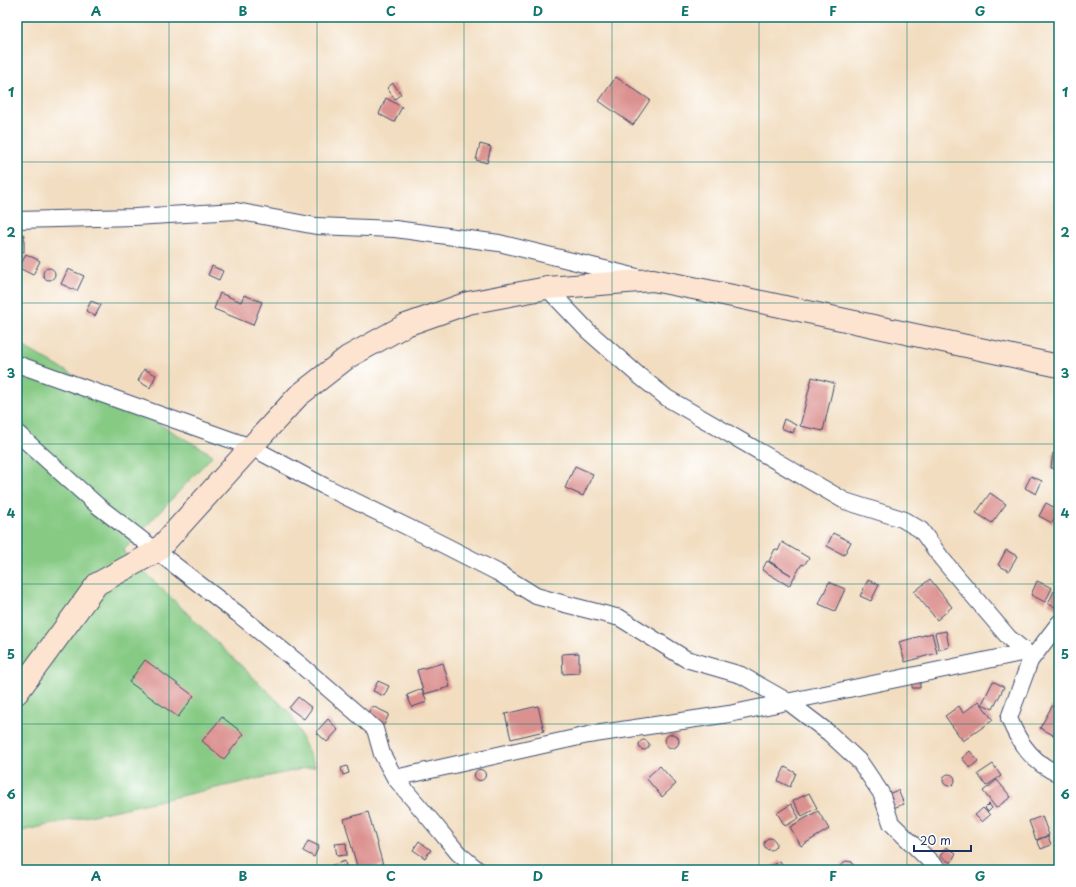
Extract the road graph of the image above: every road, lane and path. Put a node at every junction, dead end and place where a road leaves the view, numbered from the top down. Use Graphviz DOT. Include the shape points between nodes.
graph roads {
  1 [pos="17,220"];
  2 [pos="653,280"];
  3 [pos="547,288"];
  4 [pos="17,364"];
  5 [pos="1059,366"];
  6 [pos="17,433"];
  7 [pos="251,447"];
  8 [pos="157,551"];
  9 [pos="1059,623"];
  10 [pos="1028,656"];
  11 [pos="17,693"];
  12 [pos="788,701"];
  13 [pos="1059,774"];
  14 [pos="394,778"];
  15 [pos="478,870"];
  16 [pos="939,870"];
  1 -- 2 [label="street" via="236,211 316,226 395,230 499,243"];
  2 -- 3 [label="street"];
  2 -- 5 [label="street"];
  3 -- 7 [label="street" via="468,303 406,325 348,356 298,396"];
  3 -- 10 [label="street" via="588,332 667,398 845,501 902,519 921,530 942,559 1009,638"];
  4 -- 7 [label="street"];
  6 -- 8 [label="street" via="98,506"];
  7 -- 8 [label="street"];
  7 -- 12 [label="street" via="497,572 536,596 620,618 686,659 741,675"];
  8 -- 11 [label="street" via="97,584"];
  8 -- 14 [label="street" via="290,656 375,730 382,754"];
  9 -- 10 [label="street"];
  10 -- 12 [label="street"];
  10 -- 13 [label="street" via="1009,718 1013,729 1035,760"];
  12 -- 14 [label="street" via="730,714 588,735"];
  12 -- 16 [label="street" via="829,733 860,762 881,793 891,824"];
  14 -- 15 [label="street" via="458,854"];
}
